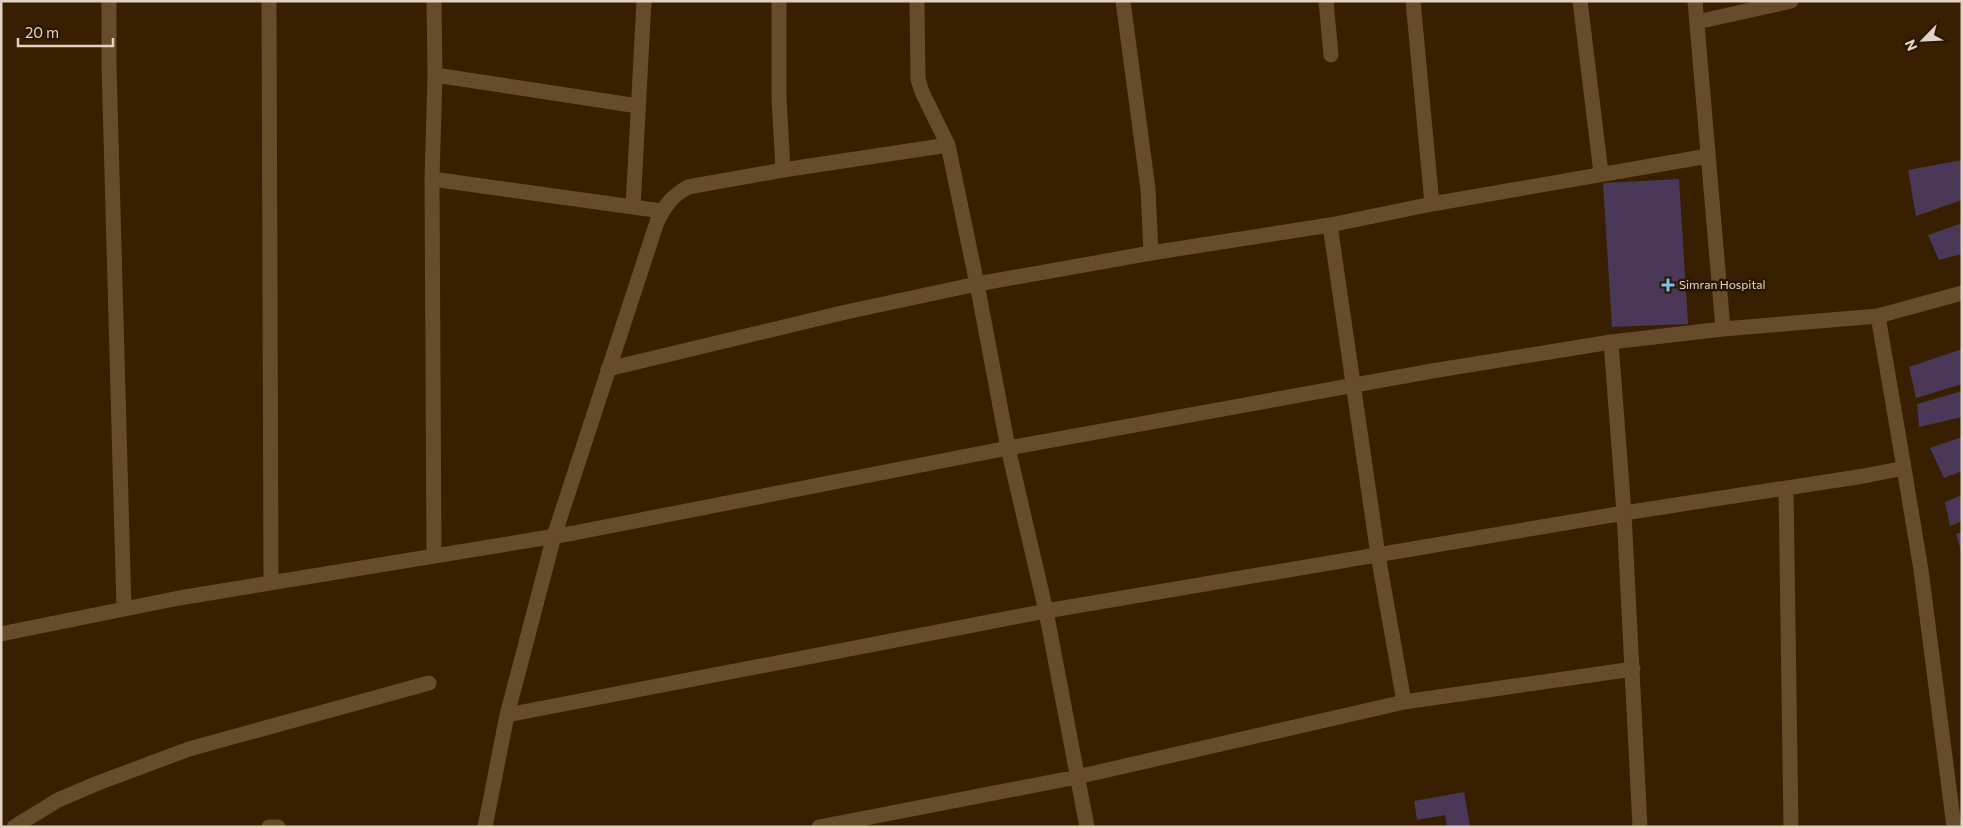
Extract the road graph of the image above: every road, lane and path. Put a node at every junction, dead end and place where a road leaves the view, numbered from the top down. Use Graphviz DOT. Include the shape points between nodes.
graph roads {
  1 [pos="109,1"];
  2 [pos="269,1"];
  3 [pos="434,1"];
  4 [pos="644,1"];
  5 [pos="779,1"];
  6 [pos="917,1"];
  7 [pos="1123,1"];
  8 [pos="1326,1"];
  9 [pos="1413,1"];
  10 [pos="1580,1"];
  11 [pos="1695,1"];
  12 [pos="1791,1"];
  13 [pos="1697,22"];
  14 [pos="1331,55"];
  15 [pos="435,75"];
  16 [pos="638,106"];
  17 [pos="948,145"];
  18 [pos="1708,156"];
  19 [pos="783,170"];
  20 [pos="1601,173"];
  21 [pos="432,179"];
  22 [pos="1432,204"];
  23 [pos="633,207"];
  24 [pos="662,211"];
  25 [pos="1330,225"];
  26 [pos="1151,253"];
  27 [pos="977,284"];
  28 [pos="1962,293"];
  29 [pos="1878,316"];
  30 [pos="1723,329"];
  31 [pos="1610,342"];
  32 [pos="608,369"];
  33 [pos="1353,386"];
  34 [pos="1008,448"];
  35 [pos="1904,468"];
  36 [pos="1786,488"];
  37 [pos="1624,513"];
  38 [pos="554,536"];
  39 [pos="1378,555"];
  40 [pos="434,556"];
  41 [pos="272,582"];
  42 [pos="124,609"];
  43 [pos="1046,611"];
  44 [pos="1,634"];
  45 [pos="1633,669"];
  46 [pos="429,683"];
  47 [pos="1404,702"];
  48 [pos="507,715"];
  49 [pos="1077,777"];
  50 [pos="14,827"];
  51 [pos="269,827"];
  52 [pos="278,827"];
  53 [pos="485,827"];
  54 [pos="819,827"];
  55 [pos="1087,827"];
  56 [pos="1640,827"];
  57 [pos="1791,827"];
  58 [pos="1954,827"];
  1 -- 42 [label="street"];
  2 -- 41 [label="street"];
  3 -- 15 [label="street"];
  4 -- 16 [label="street"];
  5 -- 19 [label="street"];
  6 -- 17 [label="street" via="918,79"];
  7 -- 26 [label="street" via="1148,189"];
  8 -- 14 [label="street"];
  9 -- 22 [label="street"];
  10 -- 20 [label="street"];
  11 -- 13 [label="street"];
  12 -- 13 [label="street"];
  13 -- 18 [label="street"];
  15 -- 16 [label="street"];
  15 -- 21 [label="street"];
  16 -- 23 [label="street"];
  17 -- 19 [label="street"];
  17 -- 27 [label="street"];
  18 -- 20 [label="street"];
  18 -- 30 [label="street"];
  19 -- 24 [label="street" via="688,187 676,194"];
  20 -- 22 [label="street"];
  21 -- 23 [label="street"];
  21 -- 40 [label="street"];
  22 -- 25 [label="street"];
  23 -- 24 [label="street"];
  24 -- 32 [label="street"];
  25 -- 26 [label="street"];
  25 -- 33 [label="street"];
  26 -- 27 [label="street"];
  27 -- 32 [label="street"];
  27 -- 34 [label="street"];
  28 -- 29 [label="street"];
  29 -- 30 [label="street"];
  29 -- 35 [label="street"];
  30 -- 31 [label="street"];
  31 -- 33 [label="street"];
  31 -- 37 [label="street"];
  32 -- 38 [label="street"];
  33 -- 34 [label="street"];
  33 -- 39 [label="street"];
  34 -- 38 [label="street"];
  34 -- 43 [label="street"];
  35 -- 36 [label="street"];
  35 -- 58 [label="street" via="1921,570"];
  36 -- 37 [label="street"];
  36 -- 57 [label="street"];
  37 -- 39 [label="street"];
  37 -- 45 [label="street"];
  38 -- 40 [label="street"];
  38 -- 48 [label="street"];
  39 -- 43 [label="street"];
  39 -- 47 [label="street"];
  40 -- 41 [label="street"];
  41 -- 42 [label="street"];
  42 -- 44 [label="street"];
  43 -- 48 [label="street"];
  43 -- 49 [label="street"];
  45 -- 47 [label="street"];
  45 -- 56 [label="street"];
  46 -- 50 [label="street" via="189,749 58,800"];
  47 -- 49 [label="street"];
  48 -- 53 [label="street"];
  49 -- 54 [label="street"];
  49 -- 55 [label="street"];
  51 -- 52 [label="street"];
}
